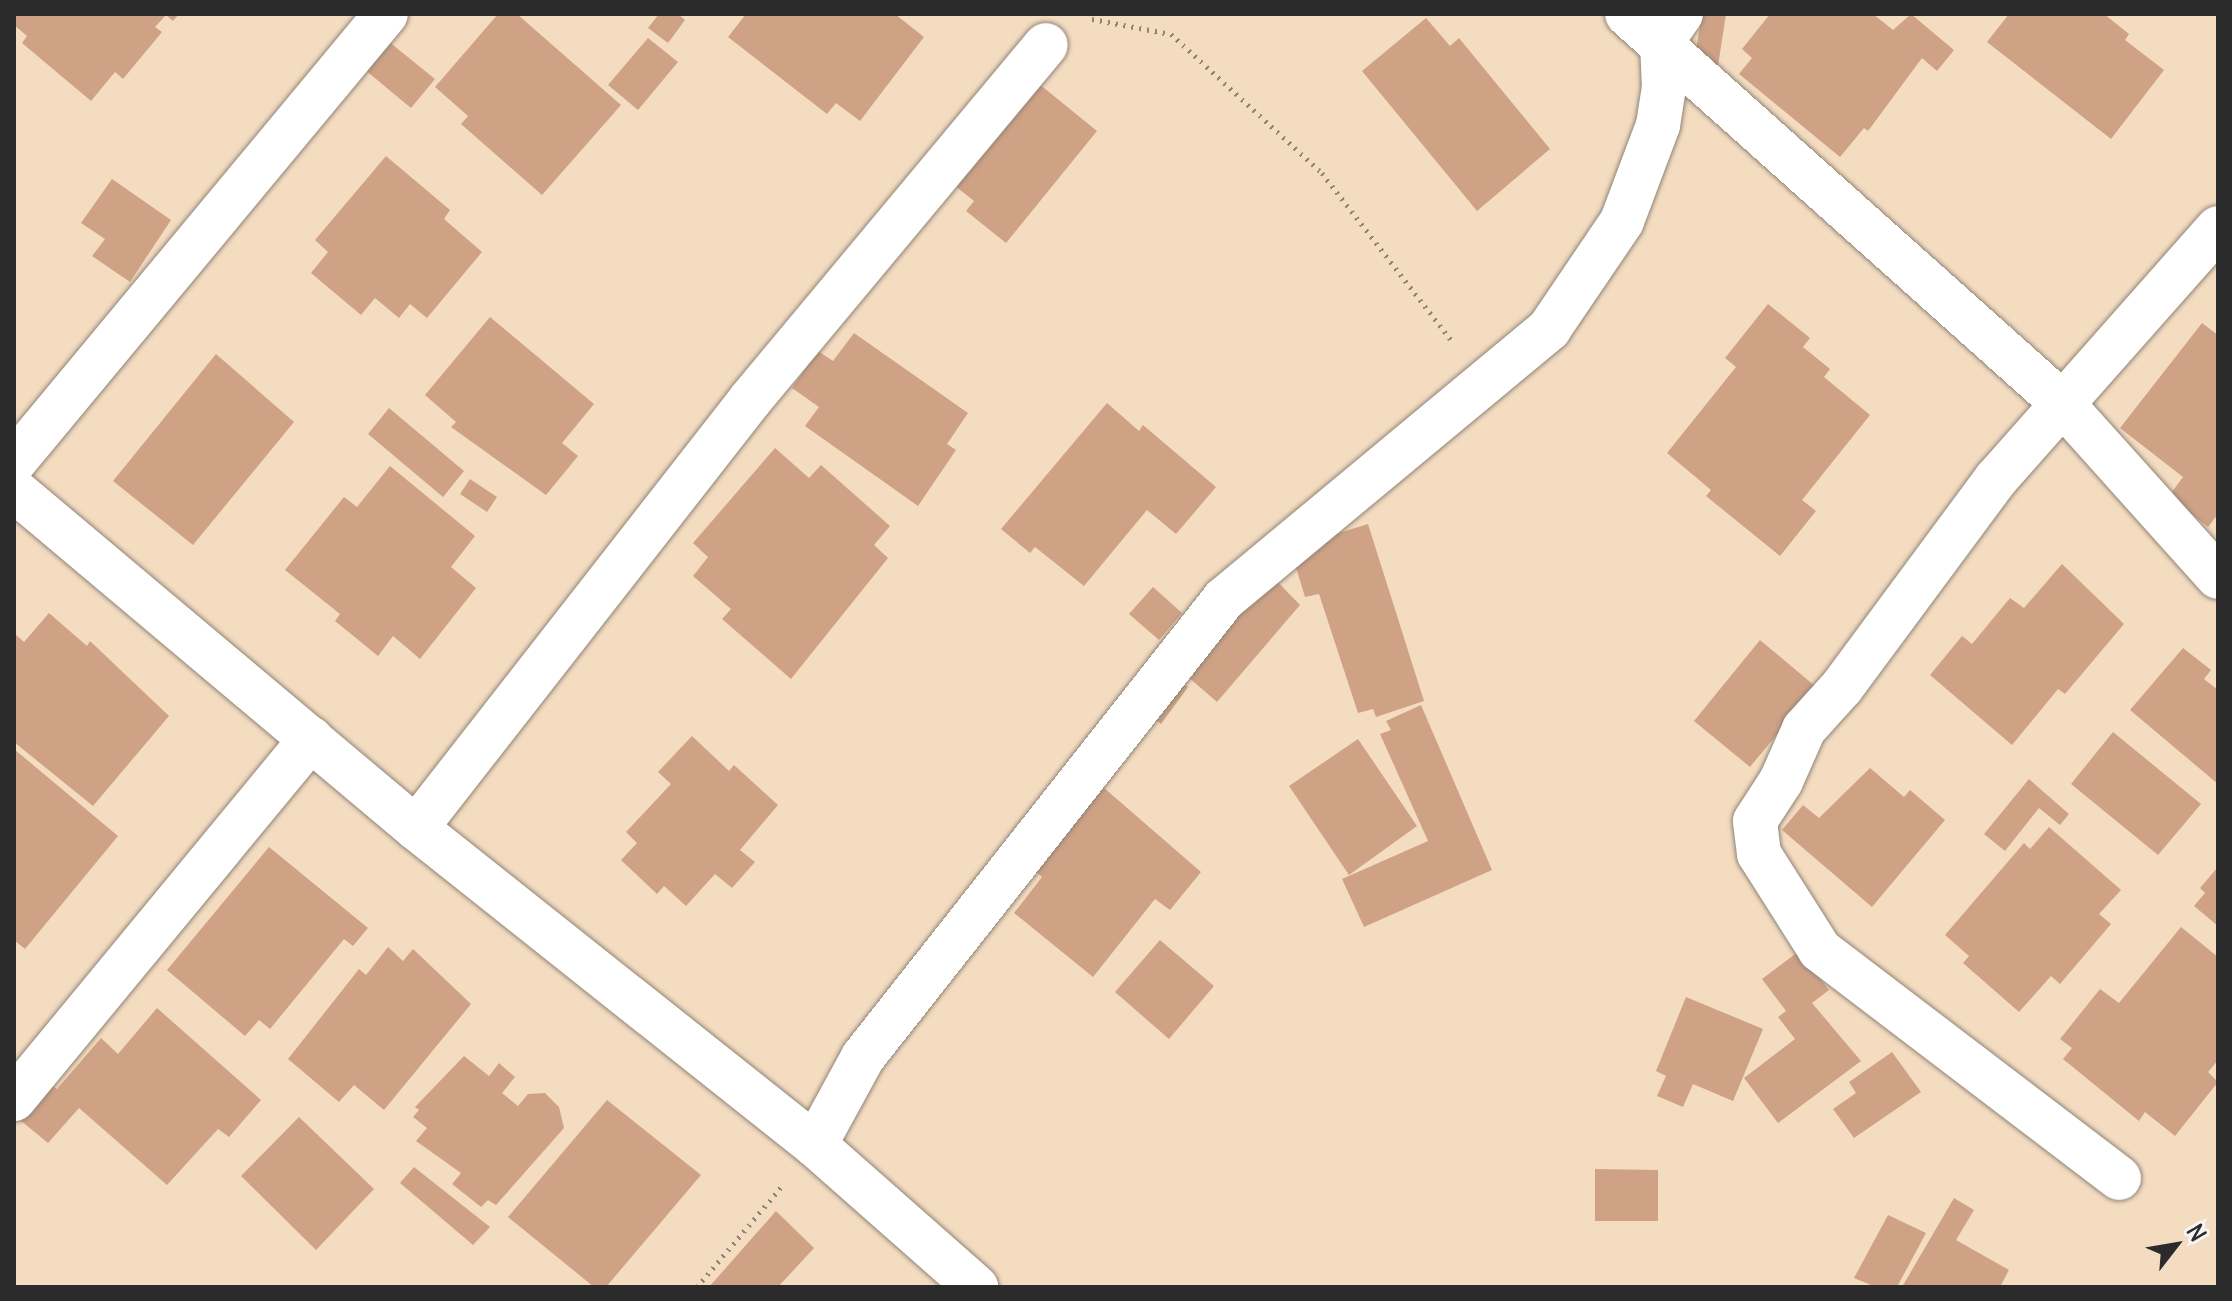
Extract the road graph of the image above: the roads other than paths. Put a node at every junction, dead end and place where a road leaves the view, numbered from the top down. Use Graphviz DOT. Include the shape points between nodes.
graph roads {
  1 [pos="386,14"];
  2 [pos="1627,14"];
  3 [pos="1671,28"];
  4 [pos="1046,45"];
  5 [pos="2218,228"];
  6 [pos="2061,402"];
  7 [pos="14,462"];
  8 [pos="14,490"];
  9 [pos="2218,577"];
  10 [pos="311,739"];
  11 [pos="416,828"];
  12 [pos="14,1099"];
  13 [pos="815,1145"];
  14 [pos="2119,1178"];
  15 [pos="976,1287"];
  1 -- 7 [label="street"];
  2 -- 3 [label="street"];
  3 -- 6 [label="street"];
  3 -- 13 [label="street" via="1658,125 1622,221 1549,329 1224,599 863,1057"];
  4 -- 11 [label="street" via="750,400"];
  5 -- 6 [label="street"];
  6 -- 9 [label="street"];
  6 -- 14 [label="street" via="1804,729 1781,781 1755,821 1759,854 1820,950"];
  8 -- 10 [label="street"];
  10 -- 11 [label="street"];
  10 -- 12 [label="street"];
  11 -- 13 [label="street"];
  13 -- 15 [label="street"];
}
